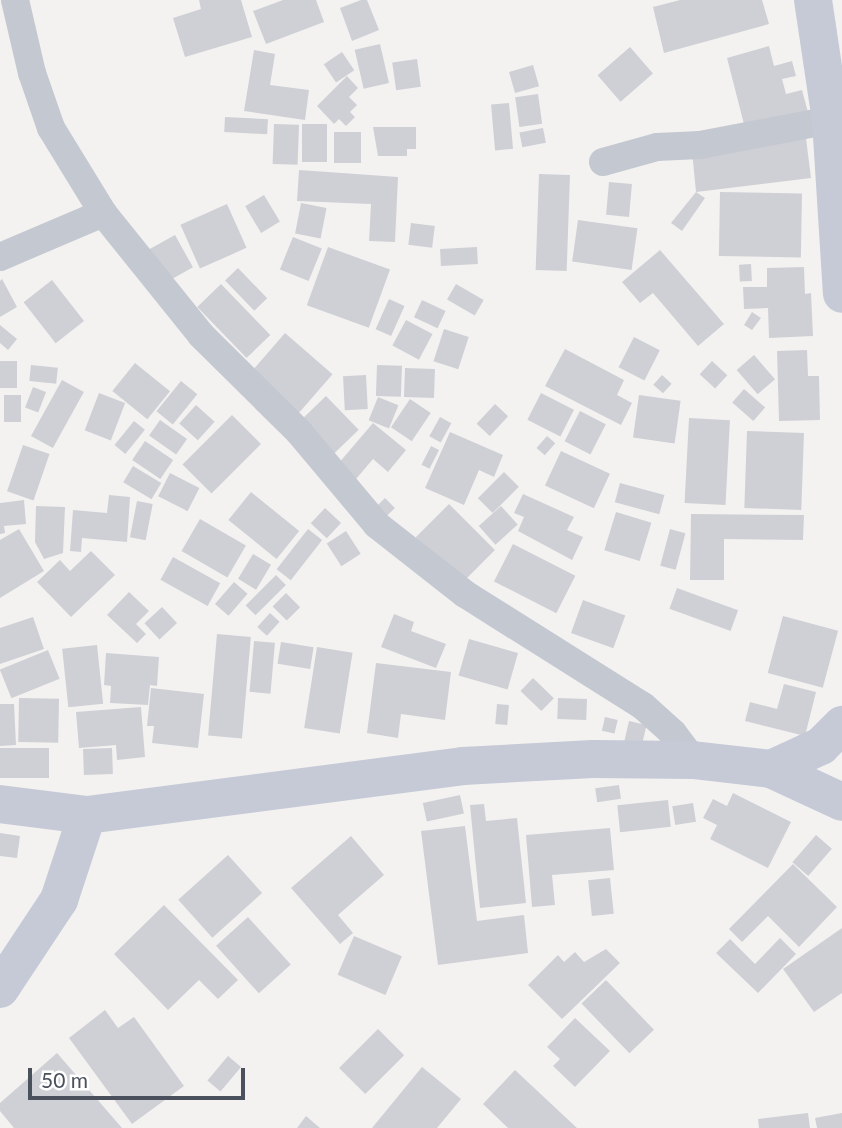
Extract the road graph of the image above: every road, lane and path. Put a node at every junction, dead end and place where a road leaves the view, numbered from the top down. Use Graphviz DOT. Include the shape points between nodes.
graph roads {
  1 [pos="15,0"];
  2 [pos="813,0"];
  3 [pos="832,59"];
  4 [pos="831,120"];
  5 [pos="603,162"];
  6 [pos="103,213"];
  7 [pos="0,257"];
  8 [pos="842,294"];
  9 [pos="842,725"];
  10 [pos="693,760"];
  11 [pos="771,769"];
  12 [pos="842,802"];
  13 [pos="0,804"];
  14 [pos="87,815"];
  15 [pos="0,989"];
  1 -- 6 [label="street" via="51,128"];
  2 -- 3 [label="street"];
  3 -- 4 [label="street"];
  4 -- 5 [label="street" via="701,145 657,147"];
  4 -- 8 [label="street"];
  6 -- 7 [label="street"];
  6 -- 10 [label="street" via="201,335 299,432 377,525 464,594 643,706 673,733"];
  9 -- 11 [label="street" via="821,746"];
  10 -- 11 [label="street"];
  10 -- 14 [label="street" via="463,766"];
  11 -- 12 [label="street"];
  13 -- 14 [label="street"];
  14 -- 15 [label="street" via="59,900"];
}
